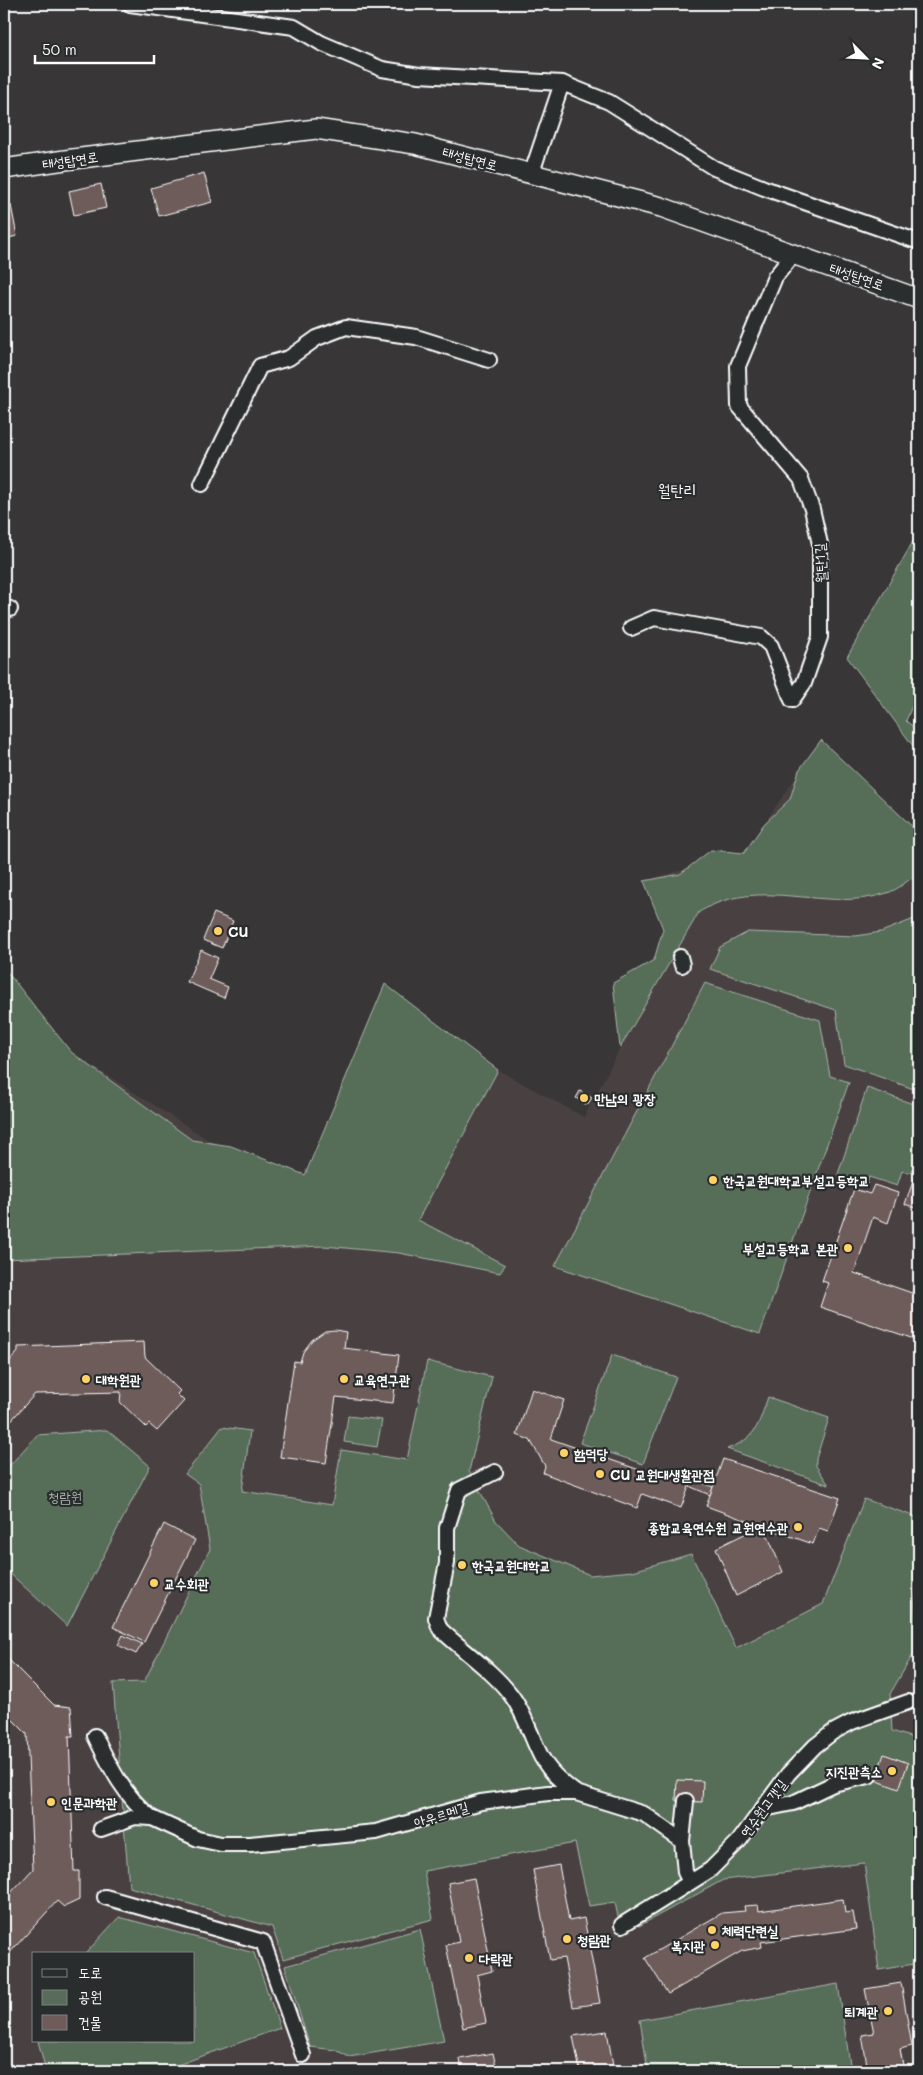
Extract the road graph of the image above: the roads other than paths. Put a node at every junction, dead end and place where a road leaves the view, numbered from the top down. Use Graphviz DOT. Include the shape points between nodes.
graph roads {
  1 [pos="130,4"];
  2 [pos="562,83"];
  3 [pos="4,170"];
  4 [pos="531,175"];
  5 [pos="919,242"];
  6 [pos="794,254"];
  7 [pos="919,299"];
  8 [pos="489,360"];
  9 [pos="202,484"];
  10 [pos="631,628"];
  11 [pos="495,1472"];
  12 [pos="908,1702"];
  13 [pos="95,1736"];
  14 [pos="869,1776"];
  15 [pos="576,1793"];
  16 [pos="686,1802"];
  17 [pos="764,1809"];
  18 [pos="152,1818"];
  19 [pos="101,1829"];
  20 [pos="682,1841"];
  21 [pos="690,1882"];
  22 [pos="105,1897"];
  23 [pos="622,1925"];
  24 [pos="303,2054"];
  1 -- 2 [label="street" via="294,27 321,43 382,68 419,75"];
  2 -- 4 [label="street"];
  2 -- 5 [label="street" via="609,102 714,168"];
  3 -- 4 [label="main road, 태성탑연로" via="316,129 415,144"];
  4 -- 6 [label="main road, 태성탑연로" via="661,207"];
  6 -- 7 [label="main road, 태성탑연로"];
  6 -- 10 [label="street, 월탄1길" via="775,277 738,366 739,406 801,479 820,544 820,637 804,683 792,700 771,646 761,637 654,618"];
  8 -- 9 [label="street" via="416,338 346,327 317,338 289,358 260,366"];
  11 -- 15 [label="street" via="459,1490 455,1499 436,1618 440,1629 510,1693 522,1710 545,1764"];
  12 -- 17 [label="street, 연수원고갯길" via="833,1732 788,1774"];
  13 -- 18 [label="street, 아우르메길" via="125,1792"];
  14 -- 17 [label="street" via="833,1784 792,1803"];
  15 -- 18 [label="street, 아우르메길" via="481,1802 376,1832 250,1844 221,1844 198,1839"];
  15 -- 20 [label="street, 아우르메길" via="644,1814"];
  16 -- 20 [label="street"];
  17 -- 21 [label="street, 연수원고갯길" via="710,1870"];
  18 -- 19 [label="street, 아우르메길" via="135,1817"];
  20 -- 21 [label="street" via="685,1872"];
  21 -- 23 [label="street, 연수원고갯길"];
  22 -- 24 [label="street" via="263,1942"];
}
